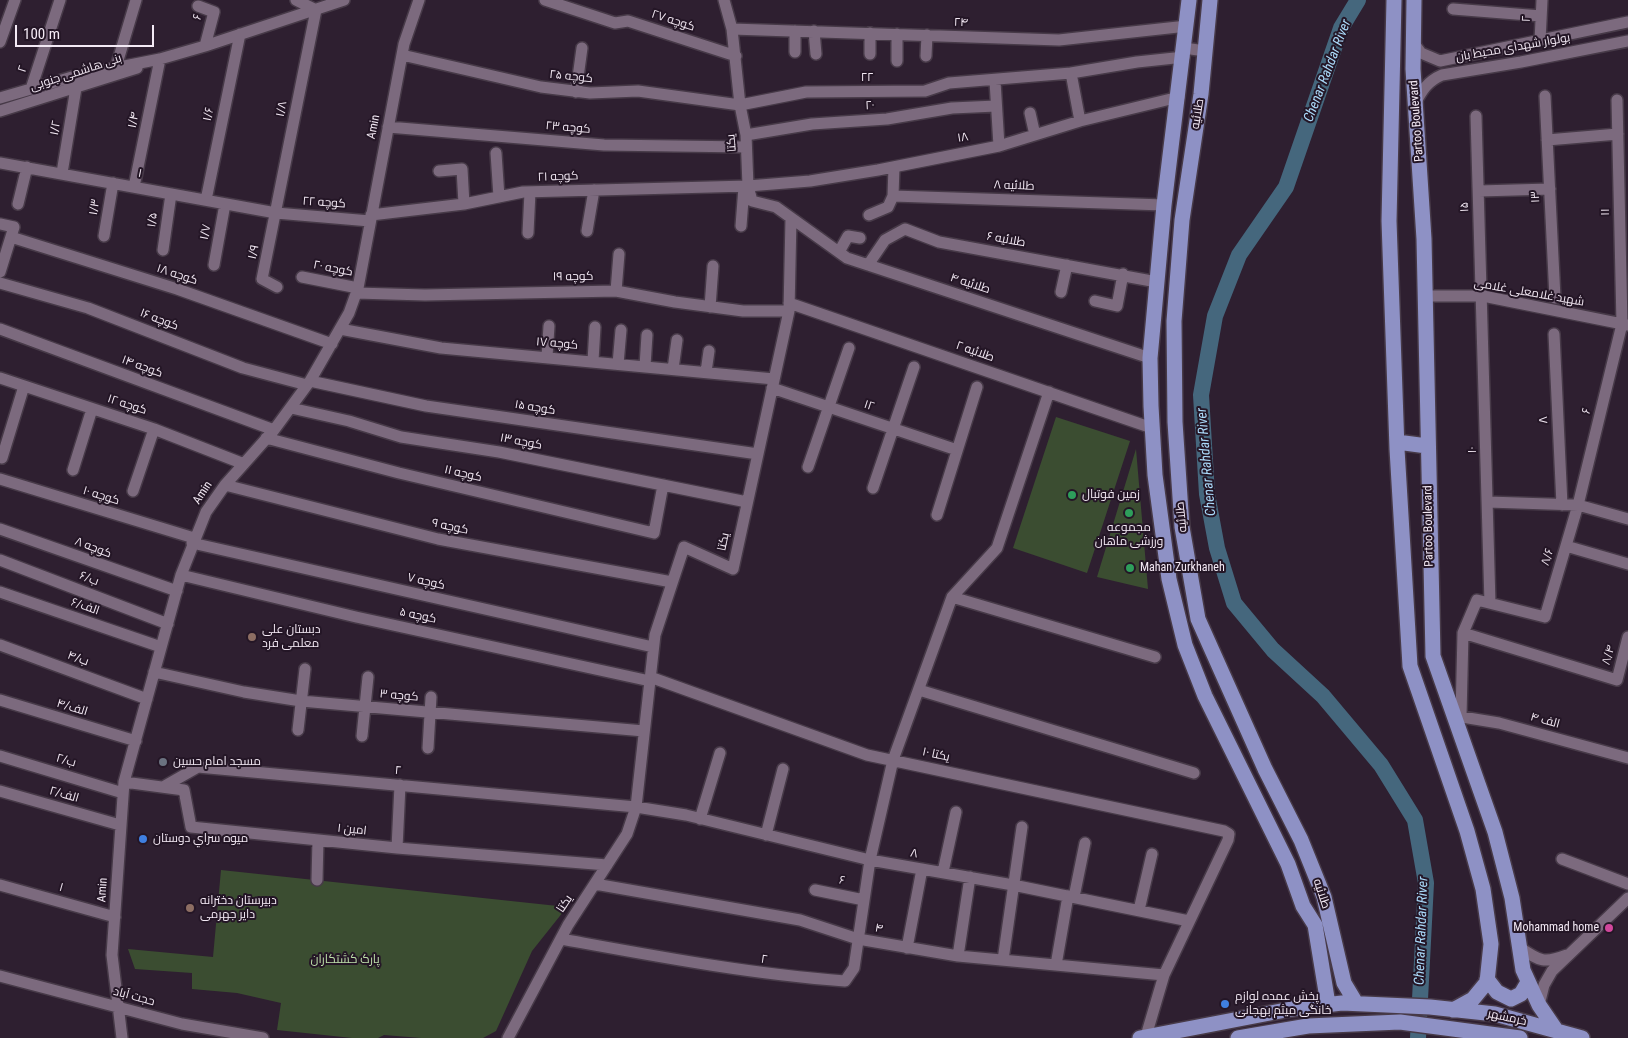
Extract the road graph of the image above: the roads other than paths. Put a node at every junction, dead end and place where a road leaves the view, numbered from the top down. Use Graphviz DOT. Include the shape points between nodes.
graph roads {
  1 [pos="15,0"];
  2 [pos="60,0"];
  3 [pos="136,0"];
  4 [pos="296,0"];
  5 [pos="344,0"];
  6 [pos="419,0"];
  7 [pos="545,0"];
  8 [pos="724,0"];
  9 [pos="1190,0"];
  10 [pos="1210,0"];
  11 [pos="1394,0"];
  12 [pos="1414,0"];
  13 [pos="1542,0"];
  14 [pos="198,6"];
  15 [pos="1453,9"];
  16 [pos="316,10"];
  17 [pos="1541,16"];
  18 [pos="1628,22"];
  19 [pos="1187,26"];
  20 [pos="732,30"];
  21 [pos="795,31"];
  22 [pos="814,31"];
  23 [pos="870,33"];
  24 [pos="240,34"];
  25 [pos="897,34"];
  26 [pos="927,35"];
  27 [pos="1540,40"];
  28 [pos="1628,41"];
  29 [pos="0,42"];
  30 [pos="1413,42"];
  31 [pos="205,46"];
  32 [pos="582,48"];
  33 [pos="1205,51"];
  34 [pos="795,52"];
  35 [pos="1184,53"];
  36 [pos="816,54"];
  37 [pos="870,54"];
  38 [pos="402,55"];
  39 [pos="736,56"];
  40 [pos="926,56"];
  41 [pos="160,59"];
  42 [pos="1436,60"];
  43 [pos="897,61"];
  44 [pos="116,67"];
  45 [pos="1072,73"];
  46 [pos="1439,76"];
  47 [pos="995,81"];
  48 [pos="76,88"];
  49 [pos="31,89"];
  50 [pos="576,92"];
  51 [pos="1,94"];
  52 [pos="1179,96"];
  53 [pos="1545,96"];
  54 [pos="1617,100"];
  55 [pos="1416,104"];
  56 [pos="740,105"];
  57 [pos="996,106"];
  58 [pos="0,111"];
  59 [pos="1030,113"];
  60 [pos="1476,116"];
  61 [pos="1080,121"];
  62 [pos="388,127"];
  63 [pos="746,135"];
  64 [pos="1035,135"];
  65 [pos="1621,135"];
  66 [pos="1548,140"];
  67 [pos="998,146"];
  68 [pos="746,147"];
  69 [pos="496,153"];
  70 [pos="0,163"];
  71 [pos="27,167"];
  72 [pos="894,167"];
  73 [pos="439,171"];
  74 [pos="62,173"];
  75 [pos="113,183"];
  76 [pos="746,186"];
  77 [pos="134,187"];
  78 [pos="1550,189"];
  79 [pos="594,190"];
  80 [pos="1479,191"];
  81 [pos="530,192"];
  82 [pos="171,194"];
  83 [pos="892,196"];
  84 [pos="499,197"];
  85 [pos="206,200"];
  86 [pos="18,204"];
  87 [pos="225,204"];
  88 [pos="464,204"];
  89 [pos="1164,205"];
  90 [pos="276,213"];
  91 [pos="869,215"];
  92 [pos="371,218"];
  93 [pos="791,218"];
  94 [pos="0,224"];
  95 [pos="741,226"];
  96 [pos="587,231"];
  97 [pos="528,233"];
  98 [pos="104,236"];
  99 [pos="11,237"];
  100 [pos="860,238"];
  101 [pos="163,250"];
  102 [pos="839,252"];
  103 [pos="619,254"];
  104 [pos="214,264"];
  105 [pos="868,265"];
  106 [pos="1067,265"];
  107 [pos="713,266"];
  108 [pos="0,272"];
  109 [pos="1123,274"];
  110 [pos="302,277"];
  111 [pos="1157,282"];
  112 [pos="0,283"];
  113 [pos="277,287"];
  114 [pos="357,291"];
  115 [pos="616,291"];
  116 [pos="1061,292"];
  117 [pos="1425,296"];
  118 [pos="1483,296"];
  119 [pos="1555,298"];
  120 [pos="1095,301"];
  121 [pos="710,307"];
  122 [pos="789,307"];
  123 [pos="1625,324"];
  124 [pos="549,326"];
  125 [pos="595,327"];
  126 [pos="0,329"];
  127 [pos="340,330"];
  128 [pos="621,330"];
  129 [pos="647,334"];
  130 [pos="1554,334"];
  131 [pos="677,340"];
  132 [pos="332,344"];
  133 [pos="849,348"];
  134 [pos="709,351"];
  135 [pos="547,357"];
  136 [pos="1150,358"];
  137 [pos="593,361"];
  138 [pos="618,364"];
  139 [pos="645,366"];
  140 [pos="914,367"];
  141 [pos="673,369"];
  142 [pos="706,372"];
  143 [pos="0,378"];
  144 [pos="309,383"];
  145 [pos="773,384"];
  146 [pos="24,386"];
  147 [pos="977,387"];
  148 [pos="1049,392"];
  149 [pos="829,407"];
  150 [pos="291,408"];
  151 [pos="92,409"];
  152 [pos="154,428"];
  153 [pos="893,428"];
  154 [pos="1152,428"];
  155 [pos="270,434"];
  156 [pos="1397,442"];
  157 [pos="1427,446"];
  158 [pos="957,450"];
  159 [pos="758,454"];
  160 [pos="2,458"];
  161 [pos="244,464"];
  162 [pos="808,467"];
  163 [pos="73,470"];
  164 [pos="0,480"];
  165 [pos="225,485"];
  166 [pos="663,485"];
  167 [pos="873,488"];
  168 [pos="134,491"];
  169 [pos="747,502"];
  170 [pos="1488,502"];
  171 [pos="1562,505"];
  172 [pos="1578,505"];
  173 [pos="937,515"];
  174 [pos="1628,519"];
  175 [pos="0,529"];
  176 [pos="193,541"];
  177 [pos="1566,546"];
  178 [pos="0,560"];
  179 [pos="1628,564"];
  180 [pos="181,575"];
  181 [pos="672,582"];
  182 [pos="176,591"];
  183 [pos="0,592"];
  184 [pos="952,597"];
  185 [pos="1490,604"];
  186 [pos="168,624"];
  187 [pos="1463,633"];
  188 [pos="1628,637"];
  189 [pos="0,645"];
  190 [pos="653,647"];
  191 [pos="161,648"];
  192 [pos="1155,657"];
  193 [pos="305,669"];
  194 [pos="154,672"];
  195 [pos="1621,674"];
  196 [pos="368,678"];
  197 [pos="650,679"];
  198 [pos="920,690"];
  199 [pos="431,697"];
  200 [pos="147,699"];
  201 [pos="0,700"];
  202 [pos="301,701"];
  203 [pos="365,706"];
  204 [pos="430,712"];
  205 [pos="1458,716"];
  206 [pos="298,730"];
  207 [pos="644,731"];
  208 [pos="362,736"];
  209 [pos="136,741"];
  210 [pos="428,748"];
  211 [pos="720,753"];
  212 [pos="0,756"];
  213 [pos="1628,758"];
  214 [pos="893,760"];
  215 [pos="783,769"];
  216 [pos="1194,773"];
  217 [pos="400,785"];
  218 [pos="163,787"];
  219 [pos="124,788"];
  220 [pos="0,791"];
  221 [pos="636,807"];
  222 [pos="956,812"];
  223 [pos="700,818"];
  224 [pos="1492,823"];
  225 [pos="120,825"];
  226 [pos="1022,827"];
  227 [pos="1467,831"];
  228 [pos="766,835"];
  229 [pos="318,840"];
  230 [pos="1085,842"];
  231 [pos="397,848"];
  232 [pos="1152,854"];
  233 [pos="1562,858"];
  234 [pos="870,860"];
  235 [pos="607,865"];
  236 [pos="922,869"];
  237 [pos="943,872"];
  238 [pos="970,877"];
  239 [pos="316,880"];
  240 [pos="595,884"];
  241 [pos="1628,884"];
  242 [pos="0,885"];
  243 [pos="1013,885"];
  244 [pos="815,890"];
  245 [pos="1071,896"];
  246 [pos="1628,898"];
  247 [pos="864,900"];
  248 [pos="1139,910"];
  249 [pos="115,917"];
  250 [pos="1189,921"];
  251 [pos="561,939"];
  252 [pos="858,940"];
  253 [pos="1520,947"];
  254 [pos="907,948"];
  255 [pos="1573,953"];
  256 [pos="958,956"];
  257 [pos="1003,960"];
  258 [pos="1056,965"];
  259 [pos="1164,975"];
  260 [pos="0,976"];
  261 [pos="1488,979"];
  262 [pos="1528,982"];
  263 [pos="1356,1003"];
  264 [pos="1328,1004"];
  265 [pos="1539,1005"];
  266 [pos="117,1006"];
  267 [pos="1454,1010"];
  268 [pos="1556,1030"];
  269 [pos="1462,1033"];
  270 [pos="1143,1037"];
  271 [pos="122,1038"];
  272 [pos="263,1038"];
  273 [pos="508,1038"];
  274 [pos="1238,1038"];
  275 [pos="1520,1038"];
  276 [pos="1582,1038"];
  1 -- 29 [label="street"];
  2 -- 49 [label="street, ۲"];
  3 -- 44 [label="street"];
  4 -- 16 [label="street"];
  5 -- 16 [label="street, بنی هاشمی جنوبی"];
  6 -- 38 [label="street, Amin"];
  7 -- 39 [label="street, کوچه ۲۷" via="615,23 628,21"];
  8 -- 20 [label="street, یکتا"];
  9 -- 19 [label="main road, طلائیه"];
  10 -- 33 [label="main road, طلائیه"];
  11 -- 156 [label="main road, Partoo Boulevard" via="1389,221"];
  12 -- 30 [label="main road, Partoo Boulevard"];
  13 -- 17 [label="street, ۲"];
  14 -- 31 [label="street, ۶" via="214,12"];
  15 -- 17 [label="street"];
  16 -- 24 [label="street, بنی هاشمی جنوبی"];
  16 -- 90 [label="street, ۱/۸"];
  17 -- 27 [label="street, ۲"];
  18 -- 27 [label="street, بولوار شهدای محیط بان"];
  19 -- 26 [label="street, ۲۴" via="1059,40"];
  19 -- 35 [label="main road, طلائیه"];
  20 -- 21 [label="street, ۲۴"];
  20 -- 39 [label="street, یکتا"];
  21 -- 22 [label="street, ۲۴"];
  21 -- 34 [label="street"];
  22 -- 23 [label="street, ۲۴"];
  22 -- 36 [label="street"];
  23 -- 25 [label="street, ۲۴"];
  23 -- 37 [label="street"];
  24 -- 31 [label="street, بنی هاشمی جنوبی"];
  24 -- 85 [label="street, ۱/۶"];
  25 -- 26 [label="street, ۲۴"];
  25 -- 43 [label="street"];
  26 -- 40 [label="street"];
  27 -- 42 [label="street, بولوار شهدای محیط بان"];
  28 -- 46 [label="street, بولوار شهدای محیط بان"];
  30 -- 42 [label="street" via="1421,53"];
  30 -- 55 [label="main road, Partoo Boulevard"];
  31 -- 41 [label="street, بنی هاشمی جنوبی"];
  32 -- 50 [label="street"];
  33 -- 35 [label="street, ۲۲"];
  33 -- 263 [label="main road, طلائیه" via="1202,94 1182,220 1174,321 1175,422 1182,527 1198,619 1301,840 1324,897 1344,983"];
  35 -- 45 [label="street, ۲۲"];
  35 -- 52 [label="main road, طلائیه"];
  38 -- 50 [label="street, کوچه ۲۵"];
  38 -- 62 [label="street, Amin"];
  39 -- 56 [label="street, یکتا"];
  41 -- 44 [label="street, بنی هاشمی جنوبی"];
  41 -- 48 [label="street, بنی هاشمی جنوبی"];
  41 -- 77 [label="street, ۱/۴"];
  42 -- 46 [label="street" via="1433,72"];
  44 -- 49 [label="street, بنی هاشمی جنوبی"];
  45 -- 47 [label="street, ۲۲"];
  45 -- 61 [label="street"];
  46 -- 55 [label="street" via="1423,89"];
  47 -- 56 [label="street, ۲۲" via="949,83 925,91 806,92"];
  47 -- 57 [label="street"];
  48 -- 58 [label="street, بنی هاشمی جنوبی"];
  48 -- 74 [label="street, ۱/۲"];
  49 -- 51 [label="street, بنی هاشمی جنوبی"];
  50 -- 56 [label="street, کوچه ۲۵" via="638,91"];
  52 -- 61 [label="street, ۱۸"];
  52 -- 89 [label="main road, طلائیه"];
  53 -- 66 [label="street, ۱۳"];
  54 -- 65 [label="street, ۱۱"];
  55 -- 117 [label="main road, Partoo Boulevard"];
  56 -- 63 [label="street, یکتا"];
  57 -- 63 [label="street, ۲۰" via="812,124"];
  57 -- 67 [label="street"];
  59 -- 64 [label="street"];
  60 -- 80 [label="street, ۱۵"];
  61 -- 64 [label="street, ۱۸"];
  62 -- 68 [label="street, کوچه ۲۳" via="604,145"];
  62 -- 92 [label="street, Amin"];
  63 -- 68 [label="street, یکتا"];
  64 -- 67 [label="street, ۱۸"];
  65 -- 66 [label="street"];
  65 -- 123 [label="street, ۱۱"];
  66 -- 78 [label="street, ۱۳"];
  67 -- 72 [label="street, ۱۸"];
  68 -- 76 [label="street, یکتا"];
  69 -- 84 [label="street"];
  70 -- 71 [label="street, ۱"];
  71 -- 74 [label="street, ۱"];
  71 -- 86 [label="street"];
  72 -- 76 [label="street, ۱۸" via="810,181"];
  72 -- 83 [label="street"];
  73 -- 88 [label="street" via="462,169"];
  74 -- 75 [label="street, ۱"];
  75 -- 77 [label="street, ۱"];
  75 -- 98 [label="street, ۱/۳"];
  76 -- 79 [label="street, کوچه ۲۱"];
  76 -- 93 [label="street" via="752,201 776,207"];
  76 -- 95 [label="street, یکتا"];
  77 -- 82 [label="street, ۱"];
  78 -- 80 [label="street"];
  78 -- 119 [label="street, ۱۳"];
  79 -- 81 [label="street, کوچه ۲۱"];
  79 -- 96 [label="street"];
  80 -- 118 [label="street, ۱۵"];
  81 -- 84 [label="street, کوچه ۲۱"];
  81 -- 97 [label="street"];
  82 -- 85 [label="street, ۱"];
  82 -- 101 [label="street, ۱/۵"];
  83 -- 89 [label="street, طلائیه ۸"];
  83 -- 91 [label="street" via="888,207"];
  84 -- 88 [label="street, کوچه ۲۱"];
  85 -- 87 [label="street, ۱"];
  87 -- 90 [label="street, ۱"];
  87 -- 104 [label="street, ۱/۷"];
  88 -- 92 [label="street, کوچه ۲۱"];
  89 -- 111 [label="main road, طلائیه"];
  90 -- 92 [label="street, کوچه ۲۲"];
  90 -- 113 [label="street, ۱/۹" via="262,279"];
  92 -- 114 [label="street, Amin"];
  93 -- 102 [label="street, طلائیه ۴"];
  93 -- 122 [label="street, یکتا"];
  94 -- 99 [label="street" via="14,227"];
  99 -- 108 [label="street"];
  99 -- 132 [label="street, کوچه ۱۸" via="177,289"];
  100 -- 102 [label="street" via="848,236"];
  102 -- 105 [label="street, طلائیه ۴"];
  103 -- 115 [label="street"];
  105 -- 106 [label="street, طلائیه ۶" via="885,240 906,229 939,242"];
  105 -- 136 [label="street, طلائیه ۴"];
  106 -- 109 [label="street, طلائیه ۶"];
  106 -- 116 [label="street"];
  107 -- 121 [label="street"];
  109 -- 111 [label="street, طلائیه ۶"];
  109 -- 120 [label="street" via="1118,306"];
  110 -- 114 [label="street, کوچه ۲۰"];
  111 -- 136 [label="main road, طلائیه"];
  112 -- 144 [label="street, کوچه ۱۶" via="88,308 243,368"];
  114 -- 115 [label="street, کوچه ۱۹" via="425,295"];
  114 -- 127 [label="street, Amin"];
  115 -- 121 [label="street, کوچه ۱۹"];
  117 -- 118 [label="street, شهید غلامعلی غلامی"];
  117 -- 157 [label="main road, Partoo Boulevard"];
  118 -- 123 [label="street, شهید غلامعلی غلامی"];
  118 -- 170 [label="street, ۱۰"];
  121 -- 122 [label="street, کوچه ۱۹" via="743,311"];
  122 -- 145 [label="street, یکتا"];
  122 -- 148 [label="street, طلائیه ۲"];
  123 -- 172 [label="street, ۶"];
  124 -- 135 [label="street"];
  125 -- 137 [label="street"];
  126 -- 155 [label="street, کوچه ۱۴"];
  127 -- 132 [label="street, Amin"];
  127 -- 135 [label="street, کوچه ۱۷" via="441,348"];
  128 -- 138 [label="street"];
  129 -- 139 [label="street"];
  130 -- 171 [label="street, ۸"];
  131 -- 141 [label="street"];
  132 -- 144 [label="street, Amin"];
  133 -- 149 [label="street"];
  134 -- 142 [label="street"];
  135 -- 137 [label="street, کوچه ۱۷"];
  136 -- 154 [label="main road, طلائیه"];
  137 -- 138 [label="street, کوچه ۱۷"];
  138 -- 139 [label="street, کوچه ۱۷"];
  139 -- 141 [label="street, کوچه ۱۷"];
  140 -- 153 [label="street"];
  141 -- 142 [label="street, کوچه ۱۷"];
  142 -- 145 [label="street, کوچه ۱۷"];
  143 -- 146 [label="street, کوچه ۱۲"];
  144 -- 150 [label="street, Amin"];
  144 -- 159 [label="street, کوچه ۱۵" via="426,406"];
  145 -- 149 [label="street, ۱۲"];
  145 -- 159 [label="street, یکتا"];
  146 -- 151 [label="street, کوچه ۱۲"];
  146 -- 160 [label="street"];
  147 -- 158 [label="street"];
  148 -- 154 [label="street, طلائیه ۲"];
  148 -- 184 [label="street" via="997,548"];
  149 -- 153 [label="street, ۱۲"];
  149 -- 162 [label="street"];
  150 -- 155 [label="street, Amin"];
  150 -- 166 [label="street, کوچه ۱۳" via="349,420 401,437 491,450"];
  151 -- 152 [label="street, کوچه ۱۲"];
  151 -- 163 [label="street"];
  152 -- 161 [label="street, کوچه ۱۲"];
  152 -- 168 [label="street"];
  153 -- 158 [label="street, ۱۲"];
  153 -- 167 [label="street"];
  154 -- 264 [label="main road, طلائیه" via="1169,579 1185,645 1240,770 1288,864 1303,906 1315,925"];
  155 -- 161 [label="street, Amin"];
  155 -- 166 [label="street, کوچه ۱۱" via="399,473 654,533"];
  156 -- 157 [label="main road"];
  156 -- 227 [label="main road, Partoo Boulevard" via="1410,666"];
  157 -- 205 [label="main road, Partoo Boulevard" via="1433,656"];
  158 -- 173 [label="street"];
  159 -- 169 [label="street, یکتا"];
  161 -- 165 [label="street, Amin"];
  164 -- 176 [label="street, کوچه ۱۰"];
  165 -- 176 [label="street, Amin" via="206,512"];
  165 -- 181 [label="street, کوچه ۹" via="438,539"];
  166 -- 169 [label="street, کوچه ۱۳"];
  169 -- 181 [label="street, یکتا" via="733,569 684,547"];
  170 -- 171 [label="street"];
  170 -- 185 [label="street, ۱۰"];
  171 -- 172 [label="street"];
  172 -- 174 [label="street"];
  172 -- 177 [label="street, ۸/۶"];
  175 -- 182 [label="street, کوچه ۸"];
  176 -- 180 [label="street, Amin"];
  176 -- 190 [label="street, کوچه ۷"];
  177 -- 179 [label="street"];
  177 -- 185 [label="street, ۸/۶" via="1545,617"];
  178 -- 186 [label="street, ب/۶"];
  180 -- 182 [label="street, Amin"];
  180 -- 197 [label="street, کوچه ۵" via="356,617"];
  181 -- 190 [label="street, یکتا"];
  182 -- 186 [label="street, Amin"];
  183 -- 191 [label="street, ۶/الف"];
  184 -- 192 [label="street"];
  184 -- 198 [label="street"];
  185 -- 187 [label="street" via="1477,600"];
  186 -- 191 [label="street, Amin"];
  187 -- 195 [label="street"];
  187 -- 205 [label="street"];
  188 -- 195 [label="street, ۸/۴"];
  189 -- 200 [label="street, ۴/ب"];
  190 -- 197 [label="street, یکتا"];
  191 -- 194 [label="street, Amin"];
  193 -- 202 [label="street"];
  194 -- 200 [label="street, Amin"];
  194 -- 202 [label="street, کوچه ۳"];
  196 -- 203 [label="street"];
  197 -- 207 [label="street, یکتا"];
  197 -- 214 [label="street, ۱۰ یکتا" via="867,754"];
  198 -- 214 [label="street"];
  198 -- 216 [label="street"];
  199 -- 204 [label="street"];
  200 -- 209 [label="street, Amin"];
  201 -- 209 [label="street, ۴/الف"];
  202 -- 203 [label="street, کوچه ۳"];
  202 -- 206 [label="street"];
  203 -- 204 [label="street, کوچه ۳"];
  203 -- 208 [label="street"];
  204 -- 207 [label="street, کوچه ۳"];
  204 -- 210 [label="street"];
  205 -- 213 [label="street, ۴ الف" via="1500,723"];
  205 -- 224 [label="main road, Partoo Boulevard"];
  207 -- 221 [label="street, یکتا"];
  209 -- 219 [label="street, Amin"];
  211 -- 223 [label="street"];
  212 -- 219 [label="street, ۲/ب"];
  214 -- 234 [label="street"];
  214 -- 250 [label="street, ۱۰ یکتا" via="1224,831 1229,834 1228,840"];
  215 -- 228 [label="street"];
  217 -- 218 [label="street, ۲" via="198,767"];
  217 -- 221 [label="street, ۲"];
  217 -- 231 [label="street"];
  218 -- 219 [label="street, امین ۱"];
  218 -- 229 [label="street, امین ۱" via="184,790 191,827"];
  219 -- 225 [label="street, Amin"];
  220 -- 225 [label="street, ۲/الف"];
  221 -- 223 [label="street, ۸"];
  221 -- 235 [label="street, یکتا" via="627,834"];
  222 -- 237 [label="street"];
  223 -- 228 [label="street, ۸"];
  224 -- 227 [label="main road"];
  224 -- 253 [label="main road, Partoo Boulevard" via="1512,898"];
  225 -- 249 [label="street, Amin"];
  226 -- 243 [label="street"];
  227 -- 261 [label="main road, Partoo Boulevard" via="1482,888 1491,944"];
  228 -- 234 [label="street, ۸"];
  229 -- 231 [label="street, امین ۱"];
  229 -- 239 [label="street"];
  230 -- 245 [label="street"];
  231 -- 235 [label="street, امین ۱"];
  232 -- 248 [label="street"];
  233 -- 241 [label="street"];
  234 -- 236 [label="street, ۸"];
  234 -- 247 [label="street"];
  235 -- 240 [label="street, یکتا"];
  236 -- 237 [label="street, ۸"];
  236 -- 254 [label="street"];
  237 -- 238 [label="street, ۸"];
  238 -- 243 [label="street, ۸"];
  238 -- 256 [label="street"];
  240 -- 251 [label="street, یکتا"];
  240 -- 252 [label="street, ۴" via="800,920"];
  242 -- 249 [label="street, ۱"];
  243 -- 245 [label="street, ۸"];
  243 -- 257 [label="street"];
  244 -- 247 [label="street, ۶"];
  245 -- 248 [label="street, ۸"];
  245 -- 258 [label="street"];
  246 -- 255 [label="street"];
  247 -- 252 [label="street"];
  248 -- 250 [label="street, ۸"];
  249 -- 266 [label="street, Amin" via="112,955"];
  250 -- 259 [label="street"];
  251 -- 252 [label="street, ۲" via="716,967 779,976 845,980 854,968"];
  251 -- 273 [label="street, یکتا"];
  252 -- 254 [label="street, ۴"];
  253 -- 255 [label="street" via="1537,959 1549,962"];
  253 -- 262 [label="main road, Partoo Boulevard"];
  254 -- 256 [label="street, ۴"];
  255 -- 265 [label="street" via="1552,972 1544,985"];
  256 -- 257 [label="street, ۴"];
  257 -- 258 [label="street, ۴"];
  258 -- 259 [label="street, ۴"];
  259 -- 270 [label="street"];
  260 -- 266 [label="street, حجت آباد"];
  261 -- 262 [label="main road" via="1497,992 1511,999 1521,994"];
  261 -- 267 [label="main road" via="1474,999"];
  262 -- 265 [label="main road, Partoo Boulevard"];
  263 -- 264 [label="main road, خرمشهر"];
  263 -- 267 [label="main road, خرمشهر"];
  264 -- 270 [label="main road, خرمشهر"];
  265 -- 268 [label="main road, Partoo Boulevard"];
  266 -- 271 [label="street, Amin"];
  266 -- 272 [label="street, حجت آباد" via="182,1024"];
  267 -- 268 [label="main road, خرمشهر" via="1495,1014"];
  268 -- 276 [label="main road, خرمشهر"];
  269 -- 274 [label="main road, خرمشهر" via="1400,1022 1308,1026"];
  269 -- 275 [label="main road, خرمشهر"];
}
